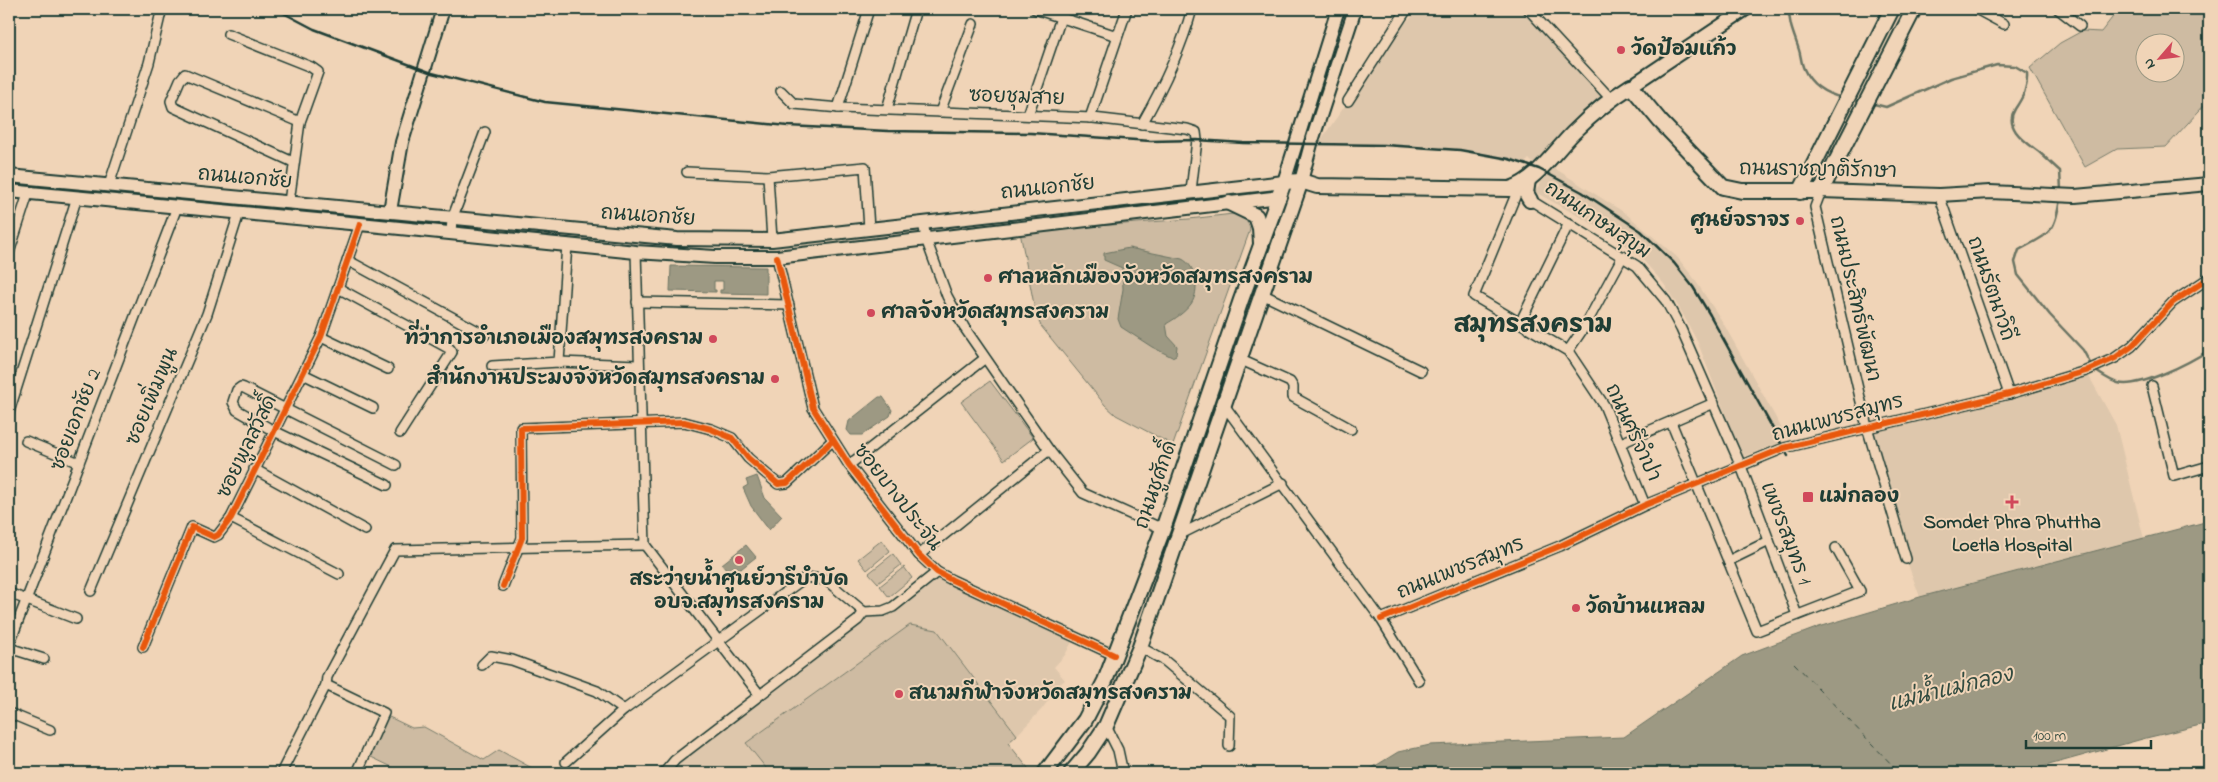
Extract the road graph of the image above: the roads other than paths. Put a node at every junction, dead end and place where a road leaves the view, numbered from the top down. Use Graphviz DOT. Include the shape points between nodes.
graph roads {
  1 [pos="155,9"];
  2 [pos="442,9"];
  3 [pos="870,9"];
  4 [pos="916,9"];
  5 [pos="1035,9"];
  6 [pos="1127,9"];
  7 [pos="1192,9"];
  8 [pos="1338,9"];
  9 [pos="1355,9"];
  10 [pos="1407,9"];
  11 [pos="1528,9"];
  12 [pos="1746,9"];
  13 [pos="1892,9"];
  14 [pos="1914,9"];
  15 [pos="1976,9"];
  16 [pos="2058,9"];
  17 [pos="1986,11"];
  18 [pos="1063,13"];
  19 [pos="973,24"];
  20 [pos="2004,24"];
  21 [pos="2080,26"];
  22 [pos="228,34"];
  23 [pos="1117,36"];
  24 [pos="1631,86"];
  25 [pos="781,90"];
  26 [pos="1611,99"];
  27 [pos="1348,101"];
  28 [pos="838,108"];
  29 [pos="886,109"];
  30 [pos="940,112"];
  31 [pos="1028,115"];
  32 [pos="1090,118"];
  33 [pos="1303,119"];
  34 [pos="300,122"];
  35 [pos="1142,124"];
  36 [pos="1318,124"];
  37 [pos="485,132"];
  38 [pos="293,162"];
  39 [pos="687,172"];
  40 [pos="9,176"];
  41 [pos="768,176"];
  42 [pos="1528,180"];
  43 [pos="1284,182"];
  44 [pos="108,184"];
  45 [pos="2209,184"];
  46 [pos="1299,188"];
  47 [pos="1513,190"];
  48 [pos="9,191"];
  49 [pos="1191,191"];
  50 [pos="1821,191"];
  51 [pos="1800,192"];
  52 [pos="28,194"];
  53 [pos="1939,195"];
  54 [pos="77,197"];
  55 [pos="1280,197"];
  56 [pos="1530,200"];
  57 [pos="289,202"];
  58 [pos="1229,203"];
  59 [pos="177,207"];
  60 [pos="390,211"];
  61 [pos="239,213"];
  62 [pos="452,219"];
  63 [pos="924,222"];
  64 [pos="1569,223"];
  65 [pos="360,224"];
  66 [pos="869,229"];
  67 [pos="451,233"];
  68 [pos="772,240"];
  69 [pos="926,240"];
  70 [pos="567,244"];
  71 [pos="1262,246"];
  72 [pos="636,252"];
  73 [pos="9,253"];
  74 [pos="1623,256"];
  75 [pos="777,257"];
  76 [pos="348,260"];
  77 [pos="2209,278"];
  78 [pos="338,288"];
  79 [pos="1241,300"];
  80 [pos="1260,300"];
  81 [pos="637,302"];
  82 [pos="788,305"];
  83 [pos="1520,323"];
  84 [pos="485,335"];
  85 [pos="321,337"];
  86 [pos="1568,351"];
  87 [pos="984,359"];
  88 [pos="1239,360"];
  89 [pos="559,362"];
  90 [pos="638,365"];
  91 [pos="492,366"];
  92 [pos="388,369"];
  93 [pos="1421,371"];
  94 [pos="303,374"];
  95 [pos="2152,386"];
  96 [pos="2009,394"];
  97 [pos="1714,403"];
  98 [pos="1224,405"];
  99 [pos="372,408"];
  100 [pos="285,409"];
  101 [pos="9,412"];
  102 [pos="1671,422"];
  103 [pos="640,425"];
  104 [pos="1867,427"];
  105 [pos="1351,429"];
  106 [pos="274,431"];
  107 [pos="400,433"];
  108 [pos="26,441"];
  109 [pos="832,441"];
  110 [pos="1620,443"];
  111 [pos="1049,450"];
  112 [pos="79,462"];
  113 [pos="396,465"];
  114 [pos="849,465"];
  115 [pos="1741,466"];
  116 [pos="2209,466"];
  117 [pos="254,469"];
  118 [pos="1283,484"];
  119 [pos="1696,484"];
  120 [pos="387,485"];
  121 [pos="1645,505"];
  122 [pos="231,518"];
  123 [pos="1163,529"];
  124 [pos="365,530"];
  125 [pos="1179,535"];
  126 [pos="1769,542"];
  127 [pos="645,545"];
  128 [pos="518,547"];
  129 [pos="1836,548"];
  130 [pos="919,555"];
  131 [pos="1906,559"];
  132 [pos="1728,561"];
  133 [pos="937,572"];
  134 [pos="339,574"];
  135 [pos="503,586"];
  136 [pos="91,591"];
  137 [pos="9,593"];
  138 [pos="26,600"];
  139 [pos="864,612"];
  140 [pos="1797,615"];
  141 [pos="76,619"];
  142 [pos="1381,620"];
  143 [pos="719,640"];
  144 [pos="9,646"];
  145 [pos="143,647"];
  146 [pos="1140,647"];
  147 [pos="1114,655"];
  148 [pos="44,659"];
  149 [pos="482,666"];
  150 [pos="1419,681"];
  151 [pos="326,684"];
  152 [pos="759,694"];
  153 [pos="624,710"];
  154 [pos="9,713"];
  155 [pos="1106,726"];
  156 [pos="50,730"];
  157 [pos="1229,746"];
  158 [pos="566,762"];
  159 [pos="282,773"];
  160 [pos="358,773"];
  161 [pos="664,773"];
  162 [pos="1045,773"];
  163 [pos="1071,773"];
  164 [pos="1123,773"];
  1 -- 44 [label="street" via="161,12 149,63"];
  2 -- 60 [label="main road" via="402,142"];
  3 -- 28 [label="street"];
  4 -- 29 [label="street"];
  5 -- 18 [label="street"];
  6 -- 23 [label="street"];
  7 -- 35 [label="street" via="1184,38 1164,85"];
  8 -- 33 [label="main road"];
  9 -- 36 [label="main road"];
  10 -- 27 [label="street"];
  11 -- 26 [label="street"];
  12 -- 24 [label="main road"];
  13 -- 51 [label="main road"];
  14 -- 50 [label="main road"];
  15 -- 17 [label="street"];
  16 -- 21 [label="street"];
  17 -- 20 [label="street"];
  18 -- 23 [label="street"];
  18 -- 31 [label="street"];
  19 -- 30 [label="street"];
  22 -- 34 [label="street" via="318,72"];
  23 -- 32 [label="street"];
  24 -- 26 [label="main road"];
  24 -- 51 [label="main road, ถนนราชญาติรักษา" via="1723,187 1742,191"];
  25 -- 28 [label="street, ซอยชุมสาย" via="794,104"];
  26 -- 42 [label="main road"];
  28 -- 29 [label="street, ซอยชุมสาย"];
  29 -- 30 [label="street, ซอยชุมสาย"];
  30 -- 31 [label="street, ซอยชุมสาย"];
  31 -- 32 [label="street, ซอยชุมสาย"];
  32 -- 35 [label="street, ซอยชุมสาย"];
  33 -- 36 [label="main road"];
  33 -- 43 [label="main road"];
  34 -- 38 [label="street"];
  34 -- 38 [label="street" via="185,74 171,101 173,107"];
  35 -- 49 [label="street, ซอยชุมสาย" via="1196,132"];
  36 -- 46 [label="main road"];
  37 -- 62 [label="street"];
  38 -- 57 [label="street"];
  39 -- 41 [label="street"];
  40 -- 44 [label="main road, ถนนเอกชัย"];
  41 -- 66 [label="street" via="865,166"];
  41 -- 68 [label="street"];
  42 -- 47 [label="main road"];
  42 -- 56 [label="main road" via="1526,193"];
  43 -- 46 [label="main road"];
  43 -- 49 [label="main road, ถนนเอกชัย"];
  43 -- 55 [label="main road, ถนนชูศักดิ์"];
  44 -- 57 [label="main road, ถนนเอกชัย"];
  45 -- 53 [label="main road, ถนนราชญาติรักษา" via="2075,196 1990,192"];
  46 -- 47 [label="main road"];
  46 -- 55 [label="main road"];
  46 -- 80 [label="main road, ถนนชูศักดิ์"];
  47 -- 56 [label="street, ถนนเกษมสุขุม"];
  47 -- 83 [label="street, ถนนศรีจำปา" via="1474,296"];
  48 -- 52 [label="main road, ถนนเอกชัย"];
  49 -- 63 [label="main road, ถนนเอกชัย"];
  50 -- 51 [label="main road, ถนนราชญาติรักษา"];
  50 -- 53 [label="main road, ถนนราชญาติรักษา"];
  50 -- 104 [label="street, ถนนประสิทธ์พัฒนา" via="1815,207"];
  52 -- 54 [label="main road, ถนนเอกชัย"];
  52 -- 73 [label="street"];
  53 -- 96 [label="street, ถนนรัตนาวิถี"];
  54 -- 59 [label="main road, ถนนเอกชัย"];
  54 -- 101 [label="street"];
  55 -- 58 [label="main road, ถนนเอกชัย"];
  55 -- 71 [label="main road, ถนนชูศักดิ์"];
  56 -- 64 [label="street, ถนนเกษมสุขุม"];
  57 -- 60 [label="main road, ถนนเอกชัย"];
  58 -- 69 [label="main road, ถนนเอกชัย"];
  58 -- 71 [label="main road" via="1256,216"];
  59 -- 61 [label="main road, ถนนเอกชัย"];
  59 -- 112 [label="street, ซอยเอกชัย 2"];
  60 -- 62 [label="main road, ถนนเอกชัย"];
  61 -- 65 [label="main road, ถนนเอกชัย"];
  61 -- 136 [label="street, ซอยเพิ่มพูน" via="207,314"];
  62 -- 67 [label="street"];
  62 -- 68 [label="main road, ถนนเอกชัย" via="677,239"];
  63 -- 66 [label="main road, ถนนเอกชัย"];
  63 -- 69 [label="street"];
  64 -- 74 [label="street, ถนนเกษมสุขุม"];
  64 -- 83 [label="street"];
  65 -- 67 [label="main road, ถนนเอกชัย"];
  65 -- 76 [label="street, ซอยพูลสวัสดิ์"];
  66 -- 68 [label="main road, ถนนเอกชัย"];
  67 -- 70 [label="main road, ถนนเอกชัย"];
  69 -- 75 [label="main road, ถนนเอกชัย"];
  69 -- 87 [label="street" via="947,296"];
  70 -- 72 [label="main road, ถนนเอกชัย"];
  70 -- 89 [label="street"];
  71 -- 79 [label="main road, ถนนชูศักดิ์"];
  72 -- 75 [label="main road, ถนนเอกชัย"];
  72 -- 81 [label="street"];
  74 -- 86 [label="street"];
  74 -- 97 [label="street, ถนนเกษมสุขุม" via="1637,266 1666,301"];
  75 -- 82 [label="street, ซอยบางประจัน"];
  76 -- 78 [label="street, ซอยพูลสวัสดิ์"];
  76 -- 84 [label="street"];
  77 -- 96 [label="street, ถนนเพชรสมุทร" via="2173,302 2132,346 2115,358 2086,371"];
  78 -- 85 [label="street, ซอยพูลสวัสดิ์"];
  78 -- 107 [label="street" via="452,352"];
  79 -- 80 [label="main road"];
  79 -- 123 [label="main road, ถนนชูศักดิ์"];
  80 -- 88 [label="main road, ถนนชูศักดิ์"];
  80 -- 93 [label="street"];
  81 -- 82 [label="street"];
  81 -- 90 [label="street"];
  82 -- 109 [label="street, ซอยบางประจัน" via="813,408"];
  83 -- 86 [label="street, ถนนศรีจำปา"];
  85 -- 92 [label="street"];
  85 -- 94 [label="street, ซอยพูลสวัสดิ์"];
  86 -- 110 [label="street, ถนนศรีจำปา" via="1604,405"];
  87 -- 111 [label="street"];
  87 -- 114 [label="street"];
  88 -- 98 [label="main road, ถนนชูศักดิ์"];
  88 -- 105 [label="street" via="1290,382 1293,397"];
  89 -- 90 [label="street"];
  89 -- 91 [label="street"];
  90 -- 103 [label="street"];
  94 -- 99 [label="street"];
  94 -- 100 [label="street, ซอยพูลสวัสดิ์"];
  95 -- 116 [label="street" via="2174,476"];
  96 -- 104 [label="street, ถนนเพชรสมุทร"];
  97 -- 102 [label="street"];
  97 -- 115 [label="street, ถนนเกษมสุขุม"];
  98 -- 118 [label="street"];
  98 -- 125 [label="main road, ถนนชูศักดิ์"];
  100 -- 106 [label="street, ซอยพูลสวัสดิ์"];
  100 -- 106 [label="street" via="244,388 237,390 233,402 236,410"];
  100 -- 113 [label="street"];
  102 -- 110 [label="street"];
  102 -- 119 [label="street"];
  103 -- 109 [label="street" via="684,422 711,429 732,438 748,458 778,484 787,483"];
  103 -- 127 [label="street"];
  103 -- 128 [label="street" via="521,428 522,538"];
  104 -- 115 [label="street, ถนนเพชรสมุทร" via="1784,448"];
  104 -- 131 [label="street, ถนนประสิทธ์พัฒนา"];
  106 -- 117 [label="street, ซอยพูลสวัสดิ์"];
  106 -- 120 [label="street"];
  108 -- 112 [label="street"];
  109 -- 114 [label="street, ซอยบางประจัน"];
  110 -- 121 [label="street, ถนนศรีจำปา"];
  111 -- 123 [label="street" via="1083,493"];
  111 -- 130 [label="street"];
  112 -- 138 [label="street, ซอยเอกชัย 2"];
  114 -- 130 [label="street, ซอยบางประจัน"];
  115 -- 119 [label="street, ถนนเพชรสมุทร"];
  115 -- 126 [label="street, เพชรสมุทร 1"];
  117 -- 122 [label="street, ซอยพูลสวัสดิ์"];
  117 -- 124 [label="street"];
  118 -- 125 [label="street"];
  118 -- 142 [label="street"];
  119 -- 121 [label="street, ถนนเพชรสมุทร"];
  119 -- 132 [label="street"];
  121 -- 142 [label="street, ถนนเพชรสมุทร" via="1560,546"];
  122 -- 134 [label="street"];
  122 -- 145 [label="street, ซอยพูลสวัสดิ์" via="214,537 192,526"];
  123 -- 147 [label="main road, ถนนชูศักดิ์"];
  125 -- 146 [label="main road, ถนนชูศักดิ์"];
  126 -- 132 [label="street"];
  126 -- 140 [label="street, เพชรสมุทร 1"];
  127 -- 128 [label="street"];
  127 -- 143 [label="street"];
  128 -- 135 [label="street"];
  128 -- 151 [label="street" via="394,550"];
  129 -- 140 [label="street" via="1860,591"];
  130 -- 133 [label="street, ซอยบางประจัน"];
  132 -- 140 [label="street" via="1757,631"];
  133 -- 139 [label="street" via="893,607"];
  133 -- 147 [label="street, ซอยบางประจัน"];
  137 -- 138 [label="street"];
  138 -- 141 [label="street"];
  138 -- 144 [label="street, ซอยเอกชัย 2"];
  139 -- 143 [label="street" via="826,580 806,578"];
  139 -- 152 [label="street" via="858,620"];
  142 -- 150 [label="street"];
  143 -- 152 [label="street"];
  143 -- 153 [label="street"];
  144 -- 148 [label="street"];
  146 -- 155 [label="main road, ถนนชูศักดิ์"];
  146 -- 157 [label="street" via="1165,660 1230,716"];
  147 -- 162 [label="main road, ถนนชูศักดิ์" via="1105,681 1084,720"];
  149 -- 153 [label="street" via="491,656 512,660 597,691"];
  151 -- 159 [label="street"];
  151 -- 160 [label="street" via="384,714"];
  152 -- 161 [label="street" via="675,760"];
  153 -- 158 [label="street"];
  154 -- 156 [label="street"];
  155 -- 163 [label="main road, ถนนชูศักดิ์"];
  155 -- 164 [label="street" via="1118,750"];
}
